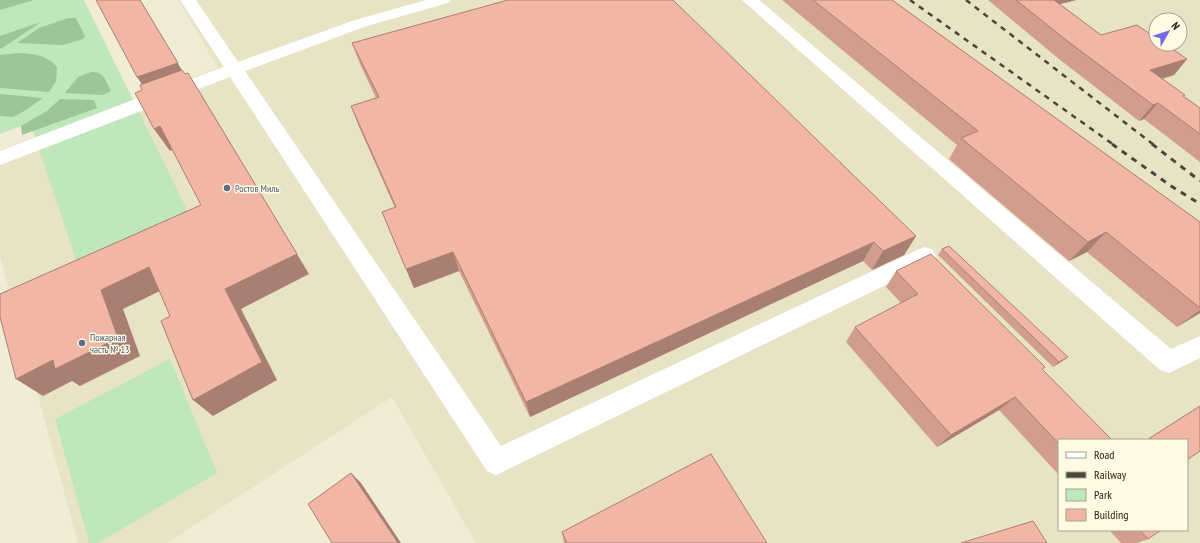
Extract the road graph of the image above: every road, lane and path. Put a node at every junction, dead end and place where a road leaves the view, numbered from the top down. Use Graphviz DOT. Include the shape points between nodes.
graph roads {
  1 [pos="188,0"];
  2 [pos="443,0"];
  3 [pos="750,0"];
  4 [pos="233,69"];
  5 [pos="0,158"];
  6 [pos="942,273"];
  7 [pos="1200,346"];
  1 -- 4 [label="lane"];
  2 -- 4 [label="lane" via="361,23"];
  3 -- 7 [label="lane" via="1169,362"];
  4 -- 5 [label="lane"];
  4 -- 6 [label="lane" via="496,462 919,250"];
}
